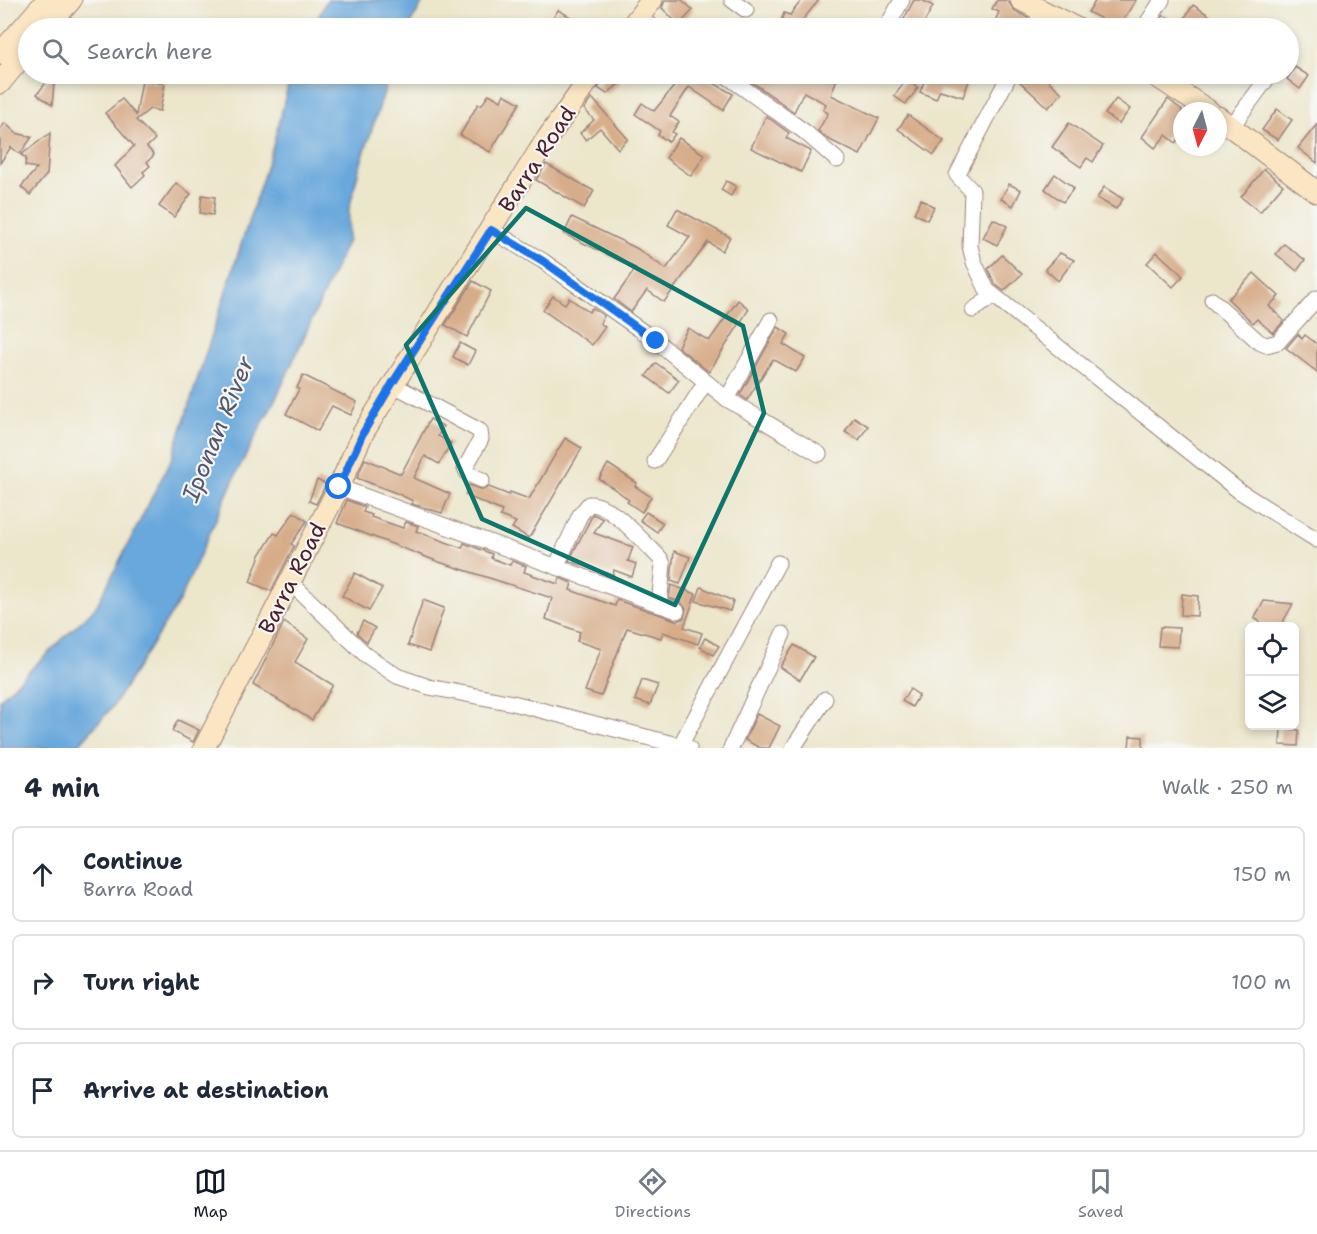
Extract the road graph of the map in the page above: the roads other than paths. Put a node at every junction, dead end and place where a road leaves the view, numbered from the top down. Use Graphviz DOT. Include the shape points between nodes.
graph roads {
  1 [pos="46,0"];
  2 [pos="71,0"];
  3 [pos="652,0"];
  4 [pos="732,0"];
  5 [pos="902,0"];
  6 [pos="1021,0"];
  7 [pos="1162,0"];
  8 [pos="746,9"];
  9 [pos="31,18"];
  10 [pos="55,18"];
  11 [pos="644,18"];
  12 [pos="892,18"];
  13 [pos="1036,18"];
  14 [pos="1150,18"];
  15 [pos="18,33"];
  16 [pos="0,54"];
  17 [pos="18,61"];
  18 [pos="0,83"];
  19 [pos="586,84"];
  20 [pos="738,84"];
  21 [pos="1005,84"];
  22 [pos="1168,84"];
  23 [pos="1261,84"];
  24 [pos="1195,102"];
  25 [pos="1227,120"];
  26 [pos="1227,124"];
  27 [pos="837,160"];
  28 [pos="1317,192"];
  29 [pos="491,230"];
  30 [pos="992,297"];
  31 [pos="1317,298"];
  32 [pos="1212,300"];
  33 [pos="973,310"];
  34 [pos="771,320"];
  35 [pos="705,383"];
  36 [pos="392,384"];
  37 [pos="727,399"];
  38 [pos="819,454"];
  39 [pos="655,460"];
  40 [pos="482,480"];
  41 [pos="339,487"];
  42 [pos="1317,540"];
  43 [pos="778,563"];
  44 [pos="556,567"];
  45 [pos="290,582"];
  46 [pos="659,605"];
  47 [pos="677,611"];
  48 [pos="783,634"];
  49 [pos="825,699"];
  50 [pos="684,747"];
  51 [pos="204,748"];
  52 [pos="731,748"];
  53 [pos="793,748"];
  1 -- 9 [label="street"];
  2 -- 10 [label="street"];
  3 -- 11 [label="street"];
  4 -- 8 [label="street"];
  5 -- 12 [label="street"];
  6 -- 13 [label="street"];
  7 -- 14 [label="street"];
  15 -- 16 [label="street"];
  17 -- 18 [label="street"];
  19 -- 29 [label="street, Barra Road"];
  20 -- 27 [label="street"];
  21 -- 30 [label="street" via="957,175 972,191 970,246 982,282"];
  22 -- 24 [label="street"];
  23 -- 25 [label="street"];
  26 -- 28 [label="street"];
  29 -- 35 [label="street" via="543,261 656,341"];
  29 -- 36 [label="street, Barra Road"];
  30 -- 33 [label="street"];
  30 -- 42 [label="street" via="1239,491"];
  31 -- 32 [label="street" via="1278,342 1266,345"];
  34 -- 37 [label="street"];
  35 -- 37 [label="street"];
  35 -- 39 [label="street"];
  36 -- 40 [label="street" via="480,431 481,440 465,468 468,474"];
  36 -- 41 [label="street, Barra Road" via="363,433"];
  37 -- 38 [label="street"];
  41 -- 44 [label="street"];
  41 -- 45 [label="street, Barra Road"];
  43 -- 50 [label="street"];
  44 -- 46 [label="street"];
  44 -- 46 [label="street" via="580,515 589,504 599,504 660,558 663,564"];
  45 -- 50 [label="street" via="366,655 397,676"];
  45 -- 51 [label="street, Barra Road"];
  46 -- 47 [label="street"];
  48 -- 52 [label="street"];
  49 -- 53 [label="street"];
}
